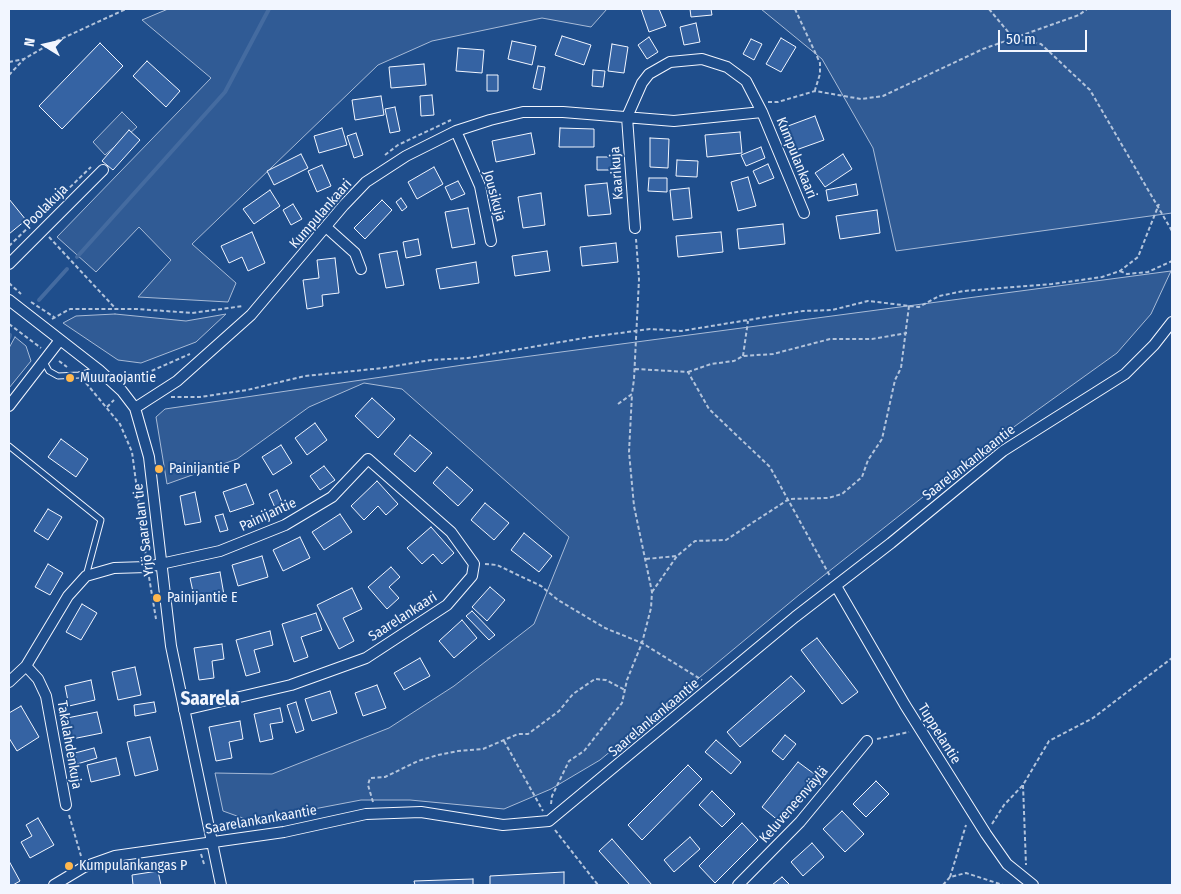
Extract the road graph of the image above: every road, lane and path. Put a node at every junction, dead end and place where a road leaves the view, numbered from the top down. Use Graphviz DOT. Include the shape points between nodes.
graph roads {
  1 [pos="126,9"];
  2 [pos="795,9"];
  3 [pos="989,9"];
  4 [pos="1087,9"];
  5 [pos="1014,39"];
  6 [pos="24,59"];
  7 [pos="9,62"];
  8 [pos="9,75"];
  9 [pos="815,91"];
  10 [pos="758,101"];
  11 [pos="762,112"];
  12 [pos="627,117"];
  13 [pos="458,118"];
  14 [pos="456,131"];
  15 [pos="384,156"];
  16 [pos="103,170"];
  17 [pos="1158,204"];
  18 [pos="804,213"];
  19 [pos="34,221"];
  20 [pos="326,227"];
  21 [pos="635,228"];
  22 [pos="43,230"];
  23 [pos="1172,231"];
  24 [pos="491,240"];
  25 [pos="1172,261"];
  26 [pos="9,264"];
  27 [pos="362,269"];
  28 [pos="1120,271"];
  29 [pos="9,283"];
  30 [pos="9,300"];
  31 [pos="909,306"];
  32 [pos="117,309"];
  33 [pos="236,313"];
  34 [pos="748,320"];
  35 [pos="1172,322"];
  36 [pos="9,324"];
  37 [pos="637,331"];
  38 [pos="907,333"];
  39 [pos="60,340"];
  40 [pos="195,352"];
  41 [pos="743,356"];
  42 [pos="47,358"];
  43 [pos="634,369"];
  44 [pos="99,370"];
  45 [pos="688,372"];
  46 [pos="79,375"];
  47 [pos="122,391"];
  48 [pos="632,394"];
  49 [pos="155,395"];
  50 [pos="618,404"];
  51 [pos="9,406"];
  52 [pos="107,407"];
  53 [pos="135,408"];
  54 [pos="9,446"];
  55 [pos="789,499"];
  56 [pos="677,556"];
  57 [pos="646,559"];
  58 [pos="162,563"];
  59 [pos="474,564"];
  60 [pos="148,567"];
  61 [pos="86,576"];
  62 [pos="836,586"];
  63 [pos="652,592"];
  64 [pos="156,621"];
  65 [pos="642,643"];
  66 [pos="1172,658"];
  67 [pos="26,666"];
  68 [pos="9,682"];
  69 [pos="712,686"];
  70 [pos="625,690"];
  71 [pos="184,710"];
  72 [pos="920,729"];
  73 [pos="504,741"];
  74 [pos="867,741"];
  75 [pos="1023,785"];
  76 [pos="66,805"];
  77 [pos="375,813"];
  78 [pos="974,815"];
  79 [pos="549,821"];
  80 [pos="986,834"];
  81 [pos="211,843"];
  82 [pos="197,844"];
  83 [pos="1026,866"];
  84 [pos="84,868"];
  85 [pos="206,868"];
  86 [pos="950,877"];
  87 [pos="54,885"];
  88 [pos="221,885"];
  89 [pos="598,885"];
  90 [pos="738,885"];
  91 [pos="943,885"];
  92 [pos="1003,885"];
  93 [pos="1033,885"];
  1 -- 6 [label="path"];
  2 -- 9 [label="path" via="820,63"];
  3 -- 5 [label="path"];
  4 -- 5 [label="path" via="1080,15"];
  5 -- 9 [label="path" via="983,49 883,96 861,99"];
  5 -- 17 [label="path" via="1041,44 1090,90"];
  6 -- 7 [label="path"];
  6 -- 8 [label="path"];
  9 -- 10 [label="path" via="778,102"];
  10 -- 11 [label="street, Kumpulankaari"];
  10 -- 12 [label="street, Kumpulankaari" via="746,81 727,67 702,59 670,62 649,74"];
  11 -- 12 [label="street, Kumpulankaari" via="674,121"];
  11 -- 18 [label="street, Kumpulankaari"];
  12 -- 14 [label="street, Kumpulankaari" via="523,112"];
  12 -- 21 [label="street, Kaarikuja"];
  13 -- 15 [label="path" via="398,145"];
  14 -- 20 [label="street, Kumpulankaari" via="406,156 366,182"];
  14 -- 24 [label="street, Jousikuja" via="480,186"];
  16 -- 22 [label="street, Poolakuja"];
  17 -- 23 [label="path"];
  17 -- 28 [label="path" via="1138,258"];
  19 -- 22 [label="path"];
  20 -- 27 [label="street" via="355,253"];
  20 -- 49 [label="street, Kumpulankaari" via="251,315 177,381"];
  21 -- 37 [label="path" via="639,279"];
  22 -- 26 [label="street, Poolakuja"];
  22 -- 32 [label="path"];
  25 -- 28 [label="path" via="1148,272 1127,274"];
  28 -- 31 [label="path" via="1052,284 964,291 939,296 919,307"];
  29 -- 32 [label="path" via="54,317 70,309"];
  30 -- 39 [label="street, Yrjö Saarelan tie"];
  31 -- 34 [label="path" via="868,301 832,310"];
  31 -- 38 [label="path"];
  32 -- 33 [label="path" via="192,313 243,306"];
  34 -- 37 [label="path" via="681,331"];
  34 -- 41 [label="path"];
  35 -- 62 [label="street, Saarelankankaantie" via="1125,374 1003,451"];
  36 -- 42 [label="path"];
  37 -- 43 [label="path"];
  37 -- 49 [label="path" via="468,358 305,376 200,397"];
  38 -- 41 [label="path" via="872,339 830,338 774,354"];
  38 -- 55 [label="path" via="882,439 868,460 862,477 842,494"];
  39 -- 42 [label="street"];
  39 -- 44 [label="street, Yrjö Saarelan tie"];
  40 -- 47 [label="path" via="133,379"];
  41 -- 45 [label="path"];
  42 -- 46 [label="path"];
  42 -- 46 [label="lane" via="49,371 58,376"];
  42 -- 51 [label="street"];
  43 -- 45 [label="path"];
  43 -- 48 [label="path"];
  44 -- 46 [label="lane"];
  44 -- 47 [label="street, Yrjö Saarelan tie"];
  45 -- 55 [label="path" via="709,409 770,467"];
  46 -- 52 [label="path"];
  47 -- 52 [label="path"];
  47 -- 53 [label="street, Yrjö Saarelan tie"];
  48 -- 50 [label="path"];
  48 -- 57 [label="path" via="629,452 634,506"];
  49 -- 53 [label="street, Kumpulankaari"];
  52 -- 60 [label="path" via="120,424 132,452"];
  53 -- 58 [label="street, Yrjö Saarelan tie" via="149,456"];
  54 -- 61 [label="lane" via="101,520"];
  55 -- 56 [label="path" via="726,540 695,541"];
  55 -- 62 [label="path"];
  56 -- 57 [label="path"];
  56 -- 63 [label="path"];
  57 -- 63 [label="path"];
  58 -- 59 [label="street, Painijantie" via="220,551 285,525 332,497 368,459 451,532"];
  58 -- 60 [label="street, Painijantie"];
  58 -- 71 [label="street, Yrjö Saarelan tie" via="171,646"];
  59 -- 65 [label="path" via="497,565 540,586 605,628"];
  59 -- 71 [label="street, Saarelankaari" via="472,576 447,605 366,658 291,685"];
  60 -- 61 [label="street, Painijantie" via="114,568"];
  60 -- 64 [label="path"];
  61 -- 67 [label="street" via="68,596"];
  62 -- 69 [label="street, Saarelankankaantie"];
  62 -- 72 [label="street, Tuppelantie"];
  63 -- 65 [label="path"];
  65 -- 69 [label="path"];
  65 -- 70 [label="path"];
  66 -- 75 [label="path" via="1093,718 1049,741"];
  67 -- 68 [label="street"];
  67 -- 76 [label="street, Takalahdenkuja" via="38,679 46,696"];
  69 -- 79 [label="street, Saarelankankaantie"];
  70 -- 73 [label="path" via="606,680 595,679 573,694 543,724 528,734 518,734"];
  70 -- 79 [label="path" via="622,703 584,751 569,761 552,796"];
  71 -- 81 [label="street, Yrjö Saarelan tie"];
  72 -- 74 [label="path"];
  72 -- 78 [label="street, Tuppelantie"];
  73 -- 77 [label="path" via="483,749 438,755 385,777 370,778 368,784"];
  73 -- 79 [label="path"];
  74 -- 90 [label="street, Keluveneenväylä" via="800,822"];
  75 -- 80 [label="path" via="1004,805"];
  75 -- 83 [label="path"];
  76 -- 84 [label="path"];
  77 -- 79 [label="street, Saarelankankaantie" via="421,812 503,824"];
  77 -- 81 [label="street, Saarelankankaantie"];
  78 -- 80 [label="street, Tuppelantie"];
  78 -- 86 [label="path" via="966,825"];
  79 -- 89 [label="path"];
  80 -- 93 [label="street, Tuppelantie" via="1006,864"];
  81 -- 82 [label="street, Saarelankankaantie"];
  81 -- 88 [label="street, Yrjö Saarelan tie"];
  82 -- 84 [label="street, Saarelankankaantie" via="115,856"];
  82 -- 85 [label="path"];
  84 -- 87 [label="street, Saarelankankaantie"];
  86 -- 91 [label="path"];
  86 -- 92 [label="path" via="966,873"];
}
